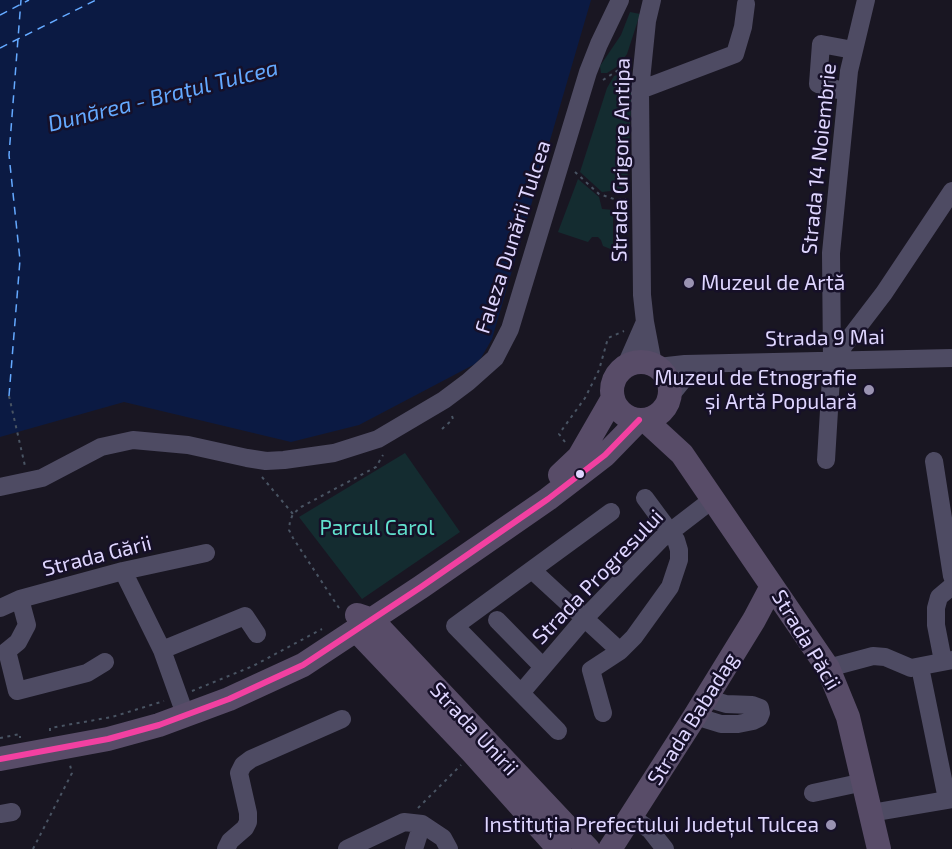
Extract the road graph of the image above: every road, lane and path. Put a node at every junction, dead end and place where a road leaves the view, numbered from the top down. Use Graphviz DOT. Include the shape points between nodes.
graph roads {
  1 [pos="652,0"];
  2 [pos="866,0"];
  3 [pos="620,2"];
  4 [pos="746,4"];
  5 [pos="853,50"];
  6 [pos="644,52"];
  7 [pos="640,90"];
  8 [pos="846,92"];
  9 [pos="581,95"];
  10 [pos="579,176"];
  11 [pos="952,190"];
  12 [pos="641,199"];
  13 [pos="617,200"];
  14 [pos="635,262"];
  15 [pos="645,322"];
  16 [pos="627,330"];
  17 [pos="952,358"];
  18 [pos="832,361"];
  19 [pos="699,364"];
  20 [pos="626,365"];
  21 [pos="656,365"];
  22 [pos="9,396"];
  23 [pos="613,398"];
  24 [pos="668,401"];
  25 [pos="642,420"];
  26 [pos="397,428"];
  27 [pos="571,449"];
  28 [pos="682,454"];
  29 [pos="826,460"];
  30 [pos="934,461"];
  31 [pos="28,481"];
  32 [pos="267,482"];
  33 [pos="0,487"];
  34 [pos="645,498"];
  35 [pos="713,499"];
  36 [pos="611,512"];
  37 [pos="293,514"];
  38 [pos="669,531"];
  39 [pos="206,553"];
  40 [pos="532,570"];
  41 [pos="123,572"];
  42 [pos="952,576"];
  43 [pos="772,586"];
  44 [pos="952,586"];
  45 [pos="20,599"];
  46 [pos="0,608"];
  47 [pos="584,619"];
  48 [pos="497,620"];
  49 [pos="358,621"];
  50 [pos="324,627"];
  51 [pos="257,634"];
  52 [pos="162,650"];
  53 [pos="620,651"];
  54 [pos="948,660"];
  55 [pos="105,662"];
  56 [pos="543,667"];
  57 [pos="920,667"];
  58 [pos="828,668"];
  59 [pos="8,693"];
  60 [pos="521,693"];
  61 [pos="180,699"];
  62 [pos="603,713"];
  63 [pos="342,719"];
  64 [pos="558,731"];
  65 [pos="0,738"];
  66 [pos="58,740"];
  67 [pos="10,742"];
  68 [pos="473,753"];
  69 [pos="0,759"];
  70 [pos="864,782"];
  71 [pos="813,793"];
  72 [pos="950,799"];
  73 [pos="871,813"];
  74 [pos="632,817"];
  75 [pos="413,823"];
  76 [pos="33,849"];
  77 [pos="226,849"];
  78 [pos="347,849"];
  79 [pos="414,849"];
  80 [pos="449,849"];
  81 [pos="559,849"];
  82 [pos="588,849"];
  83 [pos="610,849"];
  84 [pos="665,849"];
  85 [pos="879,849"];
  1 -- 6 [label="street, Strada Grigore Antipa"];
  2 -- 5 [label="street, Strada 14 Noiembrie"];
  3 -- 9 [label="street, Faleza Dunării Tulcea" via="599,44"];
  4 -- 7 [label="street" via="735,54"];
  5 -- 8 [label="street, Strada 14 Noiembrie"];
  5 -- 8 [label="street" via="820,44 818,84"];
  6 -- 7 [label="street, Strada Grigore Antipa"];
  6 -- 9 [label="path"];
  7 -- 12 [label="street, Strada Grigore Antipa"];
  8 -- 18 [label="street, Strada 14 Noiembrie" via="831,253"];
  9 -- 26 [label="street, Faleza Dunării Tulcea" via="514,318 501,348 468,382"];
  10 -- 13 [label="path" via="599,194"];
  11 -- 18 [label="street" via="884,293"];
  12 -- 13 [label="path"];
  12 -- 15 [label="street, Strada Grigore Antipa"];
  13 -- 14 [label="path" via="618,259"];
  15 -- 20 [label="street, Strada Grigore Antipa"];
  15 -- 21 [label="street, Strada Grigore Antipa"];
  16 -- 27 [label="path" via="608,338 599,370 585,398 559,434"];
  17 -- 18 [label="street, Strada 9 Mai"];
  18 -- 19 [label="street, Strada 9 Mai"];
  18 -- 29 [label="street, Strada 14 Noiembrie"];
  19 -- 21 [label="street, Strada 9 Mai"];
  19 -- 24 [label="street"];
  20 -- 21 [label="main road" via="641,361"];
  20 -- 23 [label="main road" via="613,383"];
  21 -- 24 [label="main road" via="670,385"];
  22 -- 31 [label="path"];
  23 -- 25 [label="main road" via="626,416"];
  23 -- 49 [label="main road" via="579,457 558,477 384,596"];
  24 -- 25 [label="main road" via="654,417"];
  24 -- 28 [label="main road, Strada Păcii"];
  25 -- 28 [label="main road, Strada Păcii"];
  25 -- 49 [label="main road" via="579,477 495,537"];
  26 -- 31 [label="street, Faleza Dunării Tulcea" via="357,447 284,460 247,458 154,441 118,442"];
  26 -- 37 [label="path" via="376,467"];
  28 -- 35 [label="main road, Strada Păcii"];
  30 -- 42 [label="street"];
  31 -- 33 [label="street, Faleza Dunării Tulcea"];
  32 -- 37 [label="path"];
  34 -- 38 [label="street"];
  35 -- 38 [label="street, Strada Progresului"];
  35 -- 43 [label="main road, Strada Păcii"];
  36 -- 40 [label="street"];
  37 -- 49 [label="path" via="289,530 292,538"];
  38 -- 47 [label="street, Strada Progresului"];
  38 -- 53 [label="street" via="679,550 673,580"];
  39 -- 41 [label="street, Strada Gării"];
  40 -- 47 [label="street"];
  40 -- 60 [label="street" via="455,626"];
  41 -- 45 [label="street, Strada Gării"];
  41 -- 52 [label="street"];
  43 -- 58 [label="main road, Strada Păcii"];
  43 -- 74 [label="main road, Strada Babadag"];
  44 -- 54 [label="street" via="939,597 936,608 936,625"];
  45 -- 46 [label="street, Strada Gării"];
  45 -- 59 [label="street" via="27,625 18,642 7,651"];
  47 -- 53 [label="street"];
  47 -- 56 [label="street, Strada Progresului"];
  48 -- 56 [label="street"];
  49 -- 61 [label="main road" via="223,687"];
  49 -- 66 [label="main road" via="303,665 218,704 108,739"];
  49 -- 68 [label="main road, Strada Unirii"];
  49 -- 82 [label="main road, Strada Unirii"];
  50 -- 61 [label="path" via="253,666"];
  51 -- 52 [label="street" via="245,616"];
  52 -- 61 [label="street"];
  53 -- 62 [label="street" via="591,670"];
  54 -- 57 [label="street"];
  55 -- 59 [label="street" via="87,673"];
  56 -- 60 [label="street, Strada Progresului"];
  57 -- 58 [label="street" via="911,668 873,656"];
  57 -- 72 [label="street"];
  58 -- 70 [label="main road, Strada Păcii" via="848,717"];
  60 -- 64 [label="street"];
  61 -- 66 [label="path" via="50,728"];
  61 -- 67 [label="main road" via="104,726"];
  63 -- 77 [label="street" via="243,765 239,773 248,822"];
  65 -- 67 [label="path" via="20,734"];
  66 -- 69 [label="main road"];
  66 -- 76 [label="path" via="72,773"];
  68 -- 75 [label="path"];
  68 -- 81 [label="main road, Strada Unirii"];
  70 -- 71 [label="street"];
  70 -- 73 [label="main road, Strada Păcii"];
  72 -- 73 [label="street"];
  73 -- 85 [label="main road, Strada Păcii"];
  74 -- 83 [label="main road, Strada Babadag"];
  74 -- 84 [label="street" via="650,830"];
  75 -- 78 [label="street"];
  75 -- 79 [label="street"];
  75 -- 80 [label="street" via="443,838"];
}
